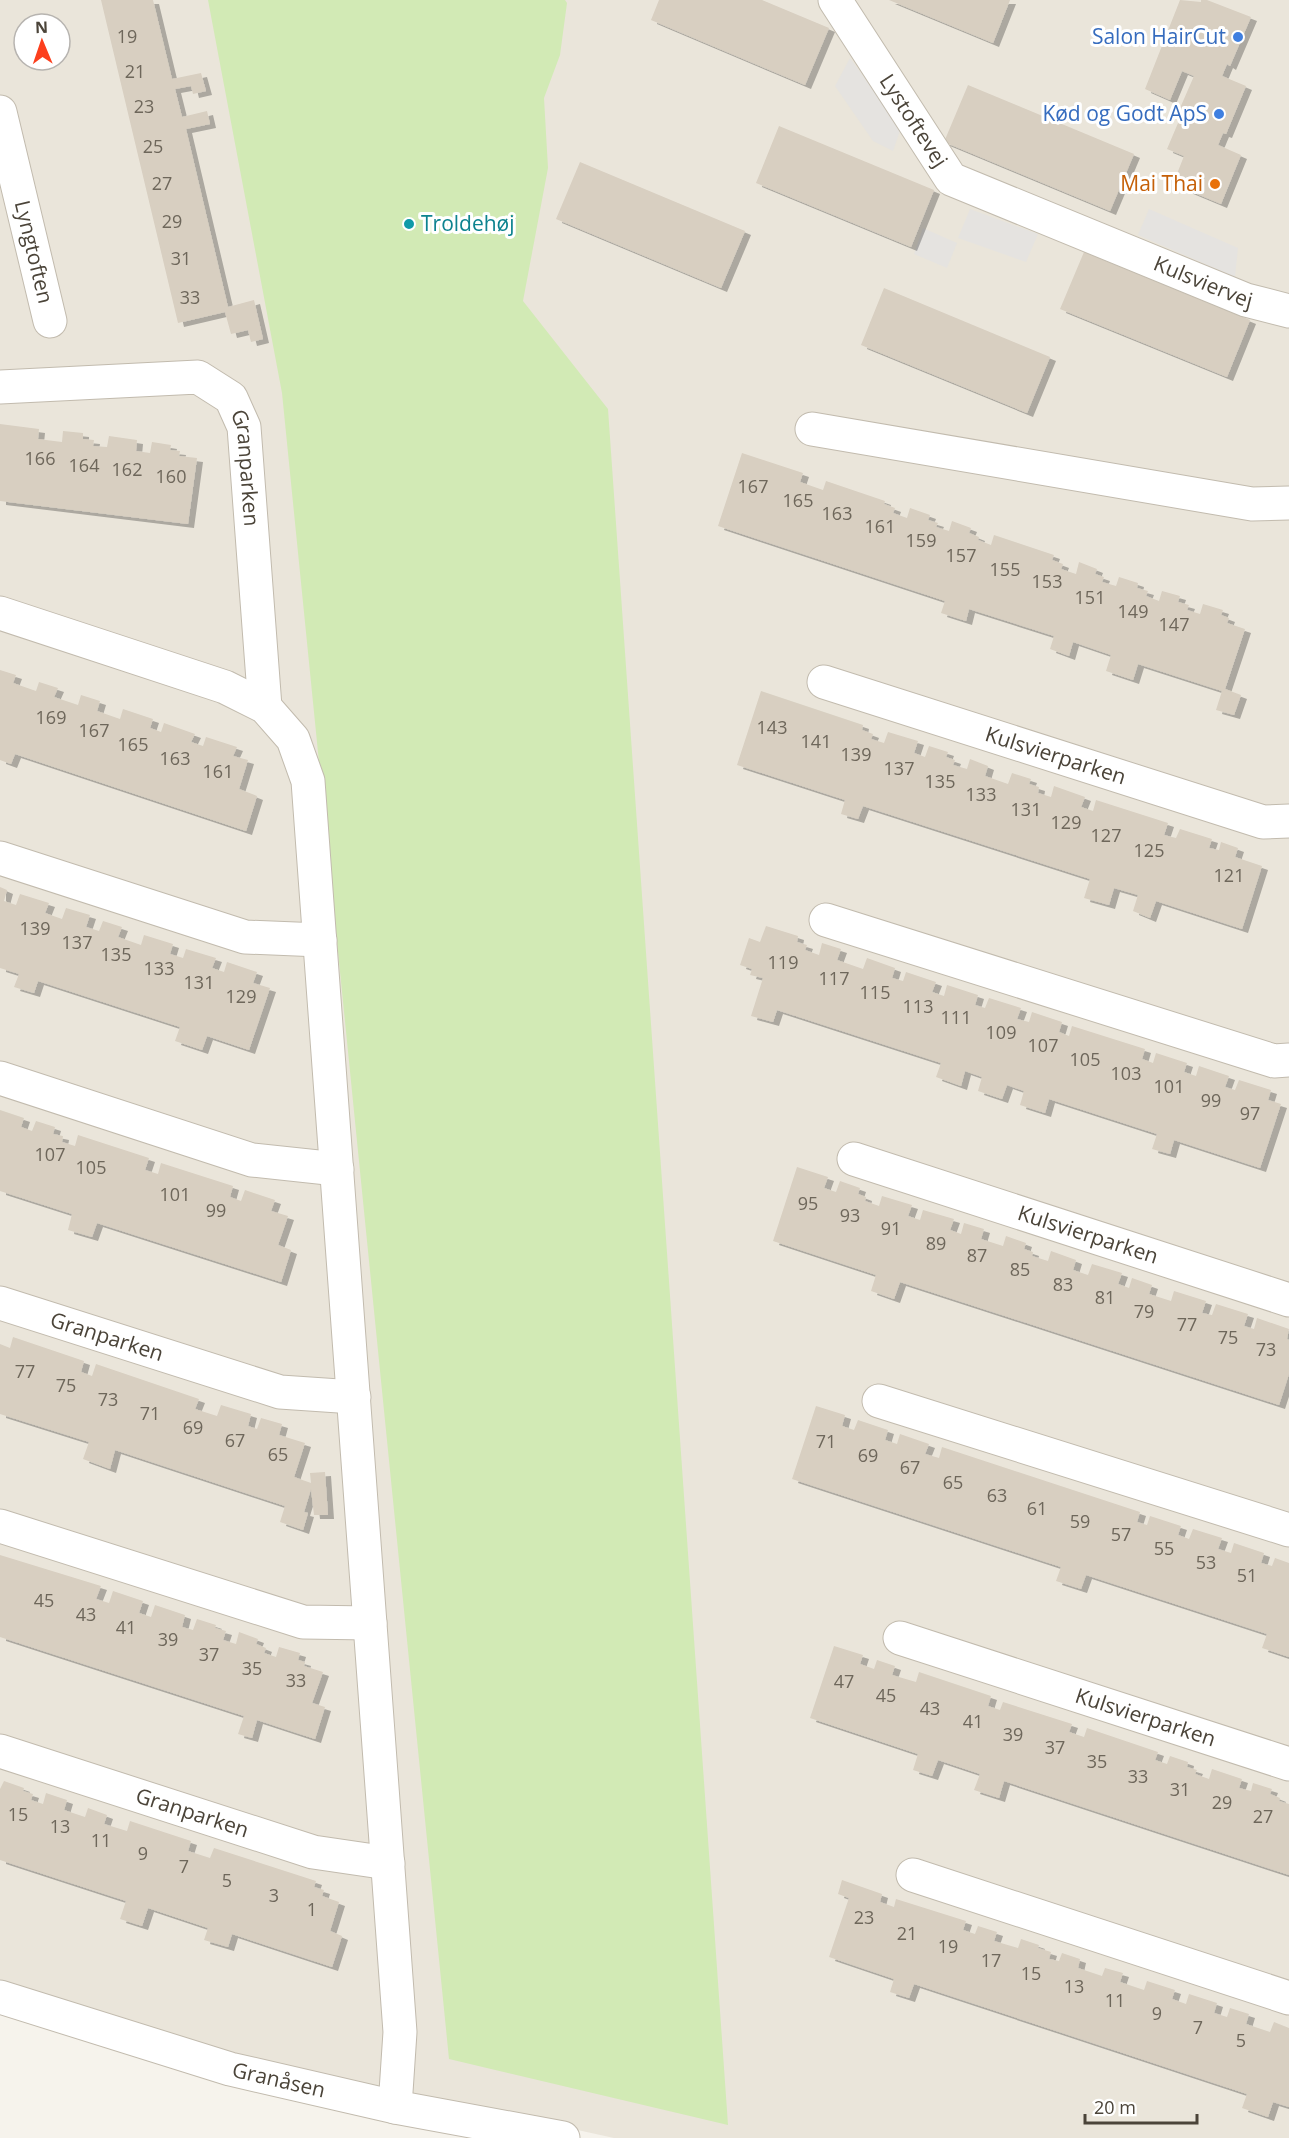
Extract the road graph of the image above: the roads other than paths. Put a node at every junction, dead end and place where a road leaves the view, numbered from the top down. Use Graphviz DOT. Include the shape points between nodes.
graph roads {
  1 [pos="835,0"];
  2 [pos="0,112"];
  3 [pos="1119,248"];
  4 [pos="1289,311"];
  5 [pos="50,321"];
  6 [pos="0,387"];
  7 [pos="812,429"];
  8 [pos="1289,503"];
  9 [pos="0,613"];
  10 [pos="824,682"];
  11 [pos="265,707"];
  12 [pos="1289,821"];
  13 [pos="0,858"];
  14 [pos="826,920"];
  15 [pos="320,940"];
  16 [pos="1289,1060"];
  17 [pos="0,1078"];
  18 [pos="854,1159"];
  19 [pos="337,1169"];
  20 [pos="1289,1300"];
  21 [pos="0,1303"];
  22 [pos="354,1396"];
  23 [pos="879,1401"];
  24 [pos="0,1527"];
  25 [pos="1289,1530"];
  26 [pos="370,1623"];
  27 [pos="900,1638"];
  28 [pos="0,1751"];
  29 [pos="1289,1764"];
  30 [pos="388,1863"];
  31 [pos="913,1875"];
  32 [pos="0,1997"];
  33 [pos="1289,1998"];
  34 [pos="395,2107"];
  35 [pos="563,2138"];
  1 -- 3 [label="street, Lystoftevej" via="951,179"];
  2 -- 5 [label="street, Lyngtoften"];
  3 -- 4 [label="street, Kulsviervej" via="1246,300"];
  6 -- 11 [label="street, Granparken" via="198,377 231,398 244,427"];
  7 -- 8 [label="street" via="1252,504"];
  9 -- 11 [label="street" via="225,687"];
  10 -- 12 [label="street, Kulsvierparken" via="1263,822"];
  11 -- 15 [label="street" via="293,739 308,781"];
  13 -- 15 [label="street" via="245,937"];
  14 -- 16 [label="street" via="1274,1061"];
  15 -- 19 [label="street"];
  17 -- 19 [label="street" via="252,1160"];
  18 -- 20 [label="street, Kulsvierparken"];
  19 -- 22 [label="street"];
  21 -- 22 [label="street, Granparken" via="280,1392"];
  22 -- 26 [label="street"];
  23 -- 25 [label="street"];
  24 -- 26 [label="street" via="303,1622"];
  26 -- 30 [label="street"];
  27 -- 29 [label="street, Kulsvierparken"];
  28 -- 30 [label="street, Granparken" via="314,1852"];
  30 -- 34 [label="street" via="400,2032"];
  31 -- 33 [label="street"];
  32 -- 34 [label="street, Granåsen" via="230,2069"];
  34 -- 35 [label="street, Granåsen"];
}
